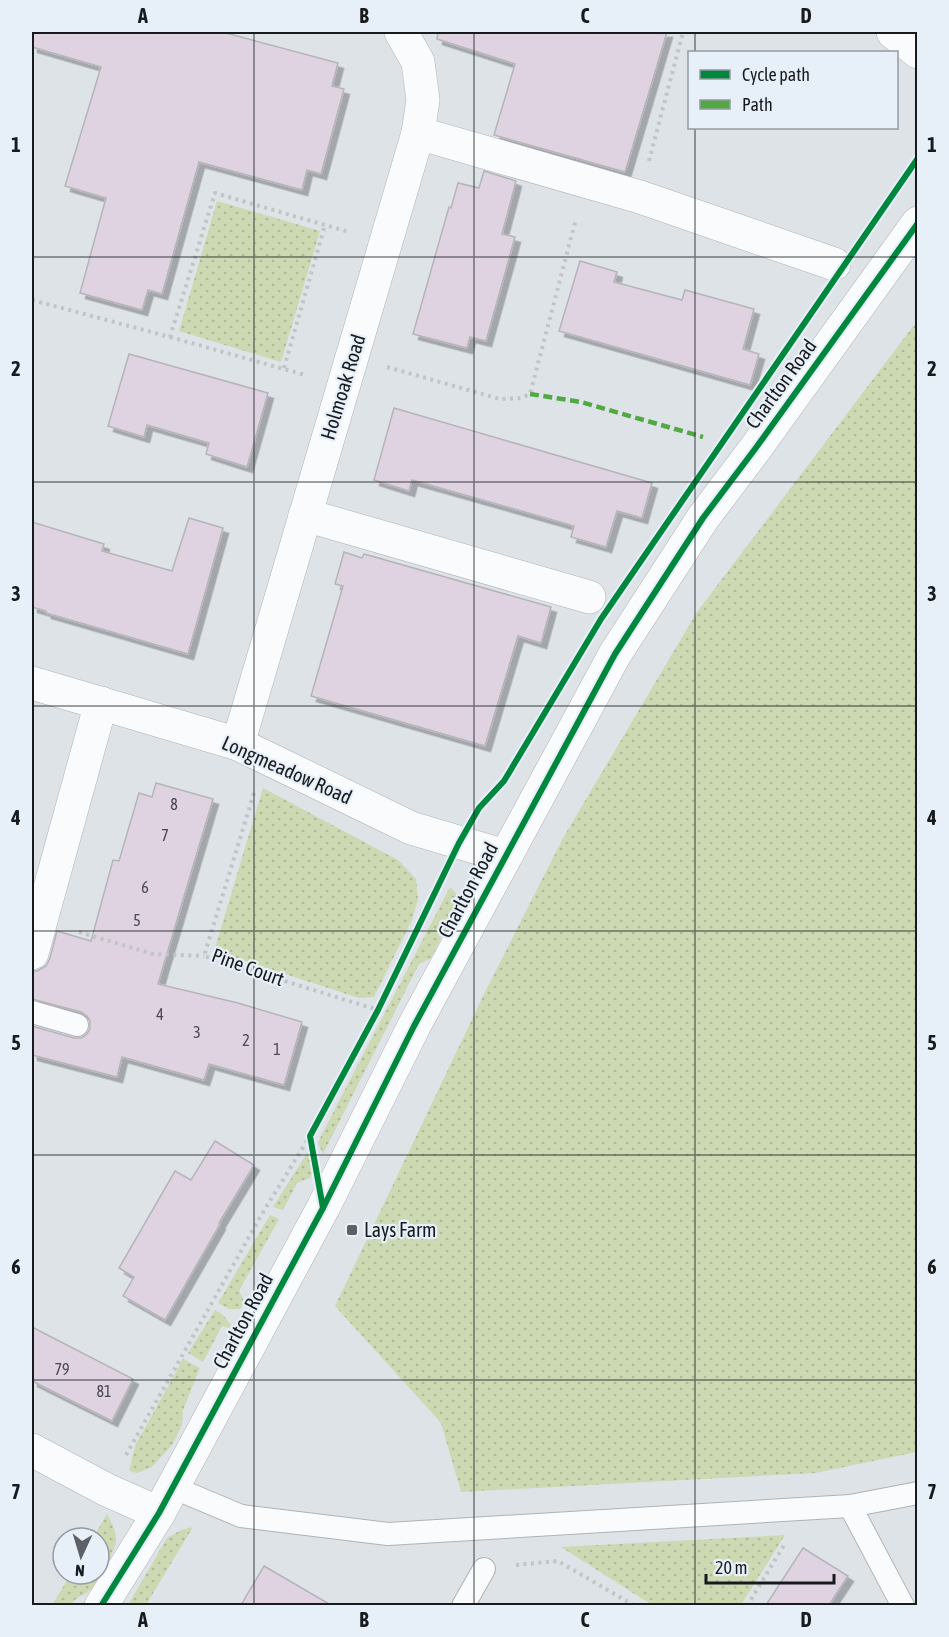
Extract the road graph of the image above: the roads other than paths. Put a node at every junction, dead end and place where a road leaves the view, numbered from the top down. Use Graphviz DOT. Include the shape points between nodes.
graph roads {
  1 [pos="401,32"];
  2 [pos="893,32"];
  3 [pos="918,52"];
  4 [pos="418,133"];
  5 [pos="918,222"];
  6 [pos="834,264"];
  7 [pos="304,515"];
  8 [pos="589,597"];
  9 [pos="32,683"];
  10 [pos="101,703"];
  11 [pos="252,751"];
  12 [pos="505,856"];
  13 [pos="32,953"];
  14 [pos="32,1012"];
  15 [pos="77,1025"];
  16 [pos="32,1450"];
  17 [pos="918,1493"];
  18 [pos="165,1500"];
  19 [pos="850,1506"];
  20 [pos="484,1569"];
  21 [pos="101,1605"];
  22 [pos="463,1605"];
  23 [pos="903,1605"];
  1 -- 4 [label="street, Holmoak Road" via="418,62 423,100"];
  2 -- 3 [label="street"];
  4 -- 6 [label="street" via="640,197"];
  4 -- 7 [label="street, Holmoak Road"];
  5 -- 12 [label="street, Charlton Road" via="703,518 615,654"];
  7 -- 8 [label="street"];
  7 -- 11 [label="street, Holmoak Road"];
  9 -- 10 [label="street, Longmeadow Road"];
  10 -- 11 [label="street, Longmeadow Road"];
  10 -- 13 [label="street"];
  11 -- 12 [label="street, Longmeadow Road" via="411,828"];
  12 -- 18 [label="street, Charlton Road" via="323,1208"];
  14 -- 15 [label="lane"];
  16 -- 18 [label="street" via="107,1490"];
  17 -- 19 [label="lane"];
  18 -- 19 [label="lane" via="241,1516 388,1534"];
  18 -- 21 [label="street, Charlton Road"];
  19 -- 23 [label="lane"];
  20 -- 22 [label="lane"];
}
